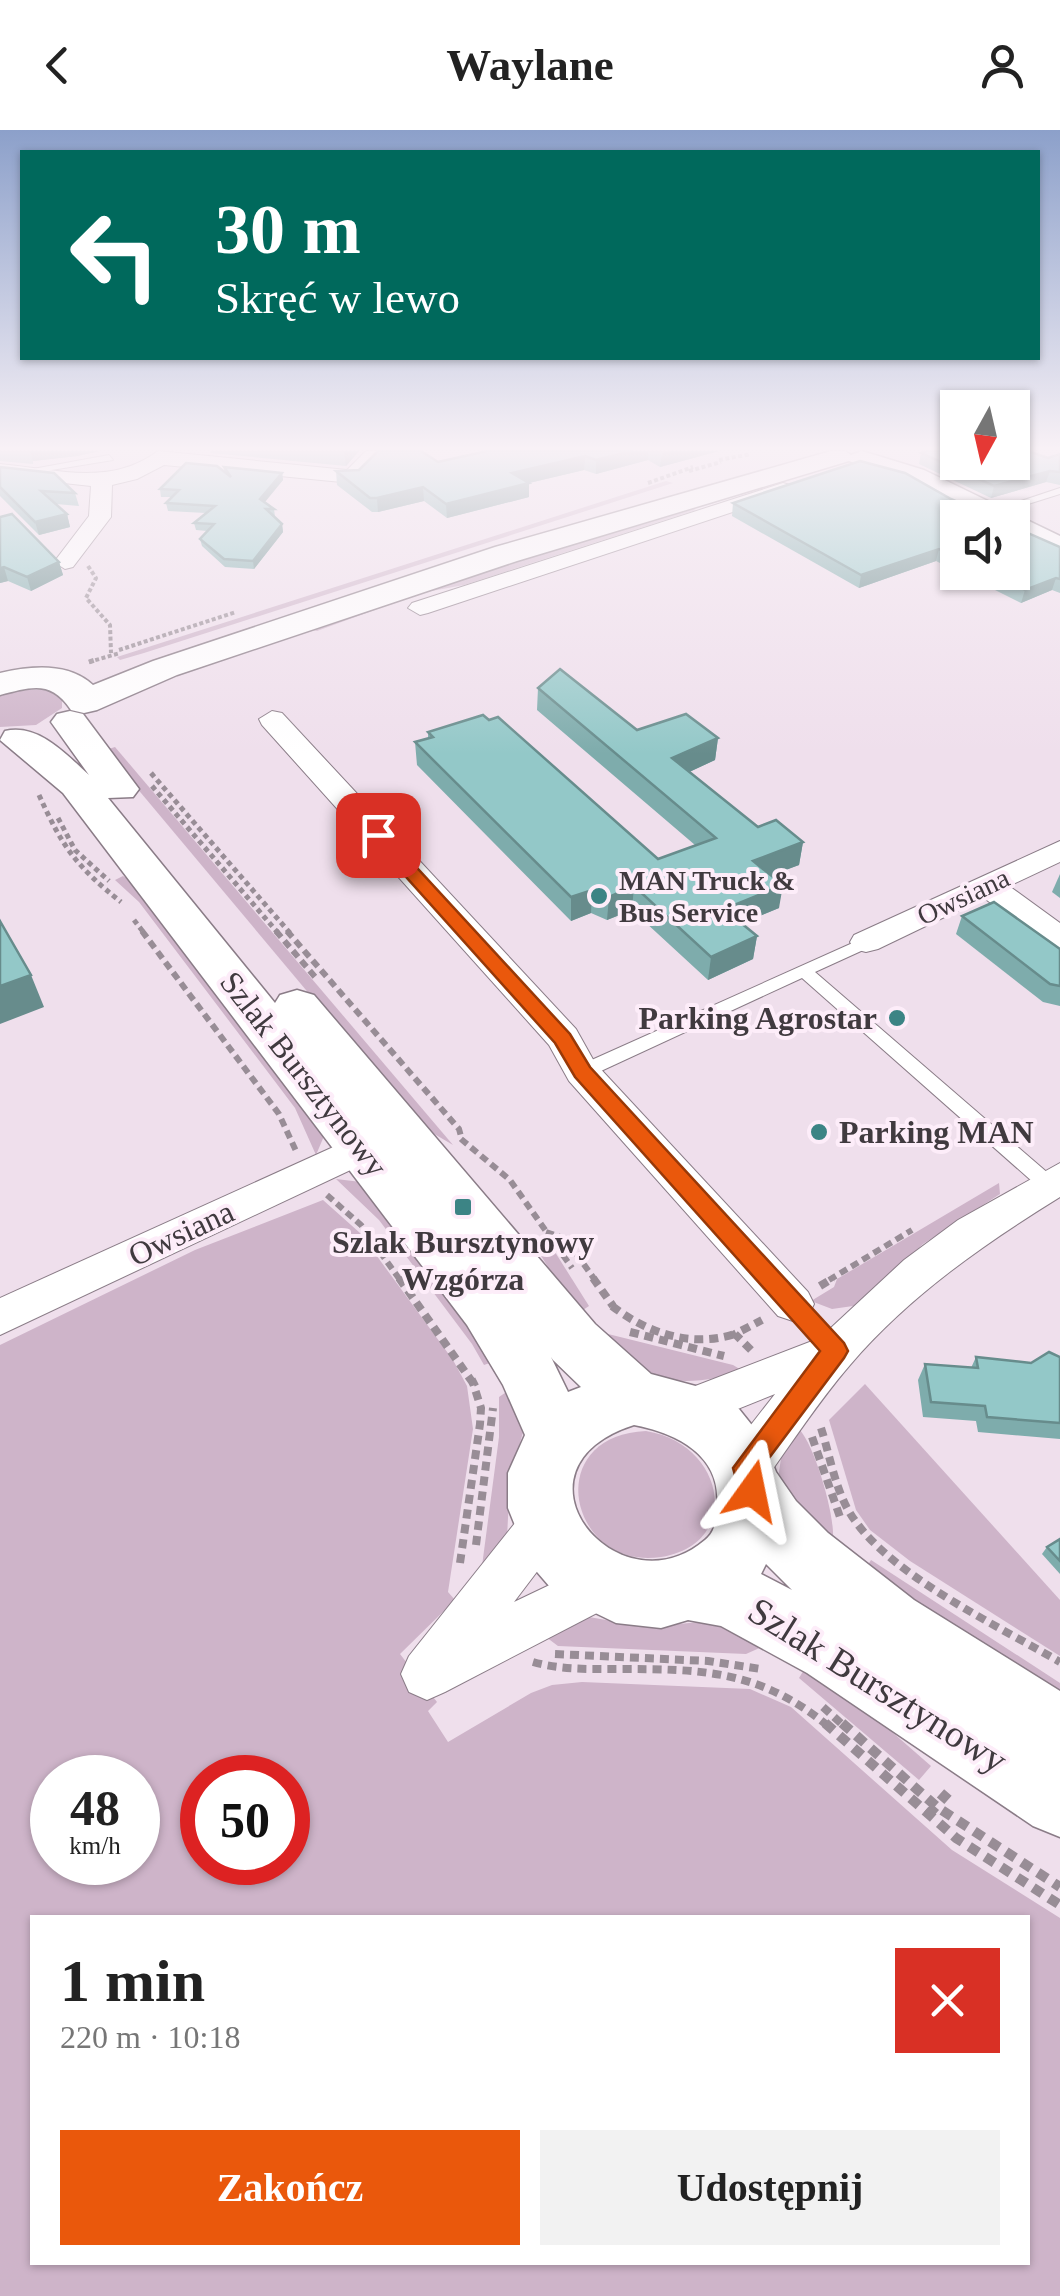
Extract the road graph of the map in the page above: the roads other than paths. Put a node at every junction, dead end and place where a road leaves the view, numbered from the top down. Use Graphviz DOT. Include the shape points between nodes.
graph roads {
  1 [pos="73,552"];
  2 [pos="470,552"];
  3 [pos="514,552"];
  4 [pos="572,552"];
  5 [pos="69,558"];
  6 [pos="420,608"];
  7 [pos="0,684"];
  8 [pos="272,719"];
  9 [pos="45,728"];
  10 [pos="1060,850"];
  11 [pos="986,885"];
  12 [pos="1060,938"];
  13 [pos="866,942"];
  14 [pos="804,971"];
  15 [pos="582,1072"];
  16 [pos="362,1148"];
  17 [pos="1054,1182"];
  18 [pos="793,1304"];
  19 [pos="0,1316"];
  20 [pos="835,1351"];
  21 [pos="661,1403"];
  22 [pos="557,1436"];
  23 [pos="749,1479"];
  24 [pos="544,1524"];
  25 [pos="602,1584"];
  26 [pos="690,1588"];
  27 [pos="1060,1732"];
  28 [pos="1060,1798"];
  1 -- 5 [label="street"];
  2 -- 9 [label="main road" via="156,656"];
  3 -- 9 [label="main road" via="221,649"];
  4 -- 6 [label="street"];
  7 -- 9 [label="main road" via="37,678"];
  8 -- 15 [label="street" via="563,1038"];
  9 -- 16 [label="main road, Szlak Bursztynowy" via="48,758 77,785"];
  9 -- 21 [label="main road, Szlak Bursztynowy" via="100,766 596,1365"];
  10 -- 11 [label="street, Owsiana"];
  11 -- 12 [label="street"];
  11 -- 13 [label="street, Owsiana"];
  13 -- 14 [label="lane"];
  14 -- 15 [label="lane"];
  14 -- 17 [label="lane"];
  15 -- 18 [label="street"];
  16 -- 19 [label="street, Owsiana"];
  16 -- 22 [label="main road, Szlak Bursztynowy" via="508,1337"];
  17 -- 20 [label="street" via="944,1250"];
  18 -- 20 [label="lane"];
  20 -- 21 [label="street"];
  20 -- 23 [label="street"];
  21 -- 22 [label="main road" via="590,1409"];
  21 -- 23 [label="main road" via="723,1432"];
  22 -- 24 [label="main road" via="539,1477"];
  23 -- 26 [label="main road" via="748,1526 732,1559"];
  23 -- 27 [label="main road, Szlak Bursztynowy" via="772,1526 811,1563 879,1616"];
  24 -- 25 [label="main road" via="568,1558"];
  24 -- 25 [label="street" via="427,1674"];
  25 -- 26 [label="main road" via="631,1593"];
  26 -- 28 [label="main road, Szlak Bursztynowy" via="730,1594 821,1642"];
}
